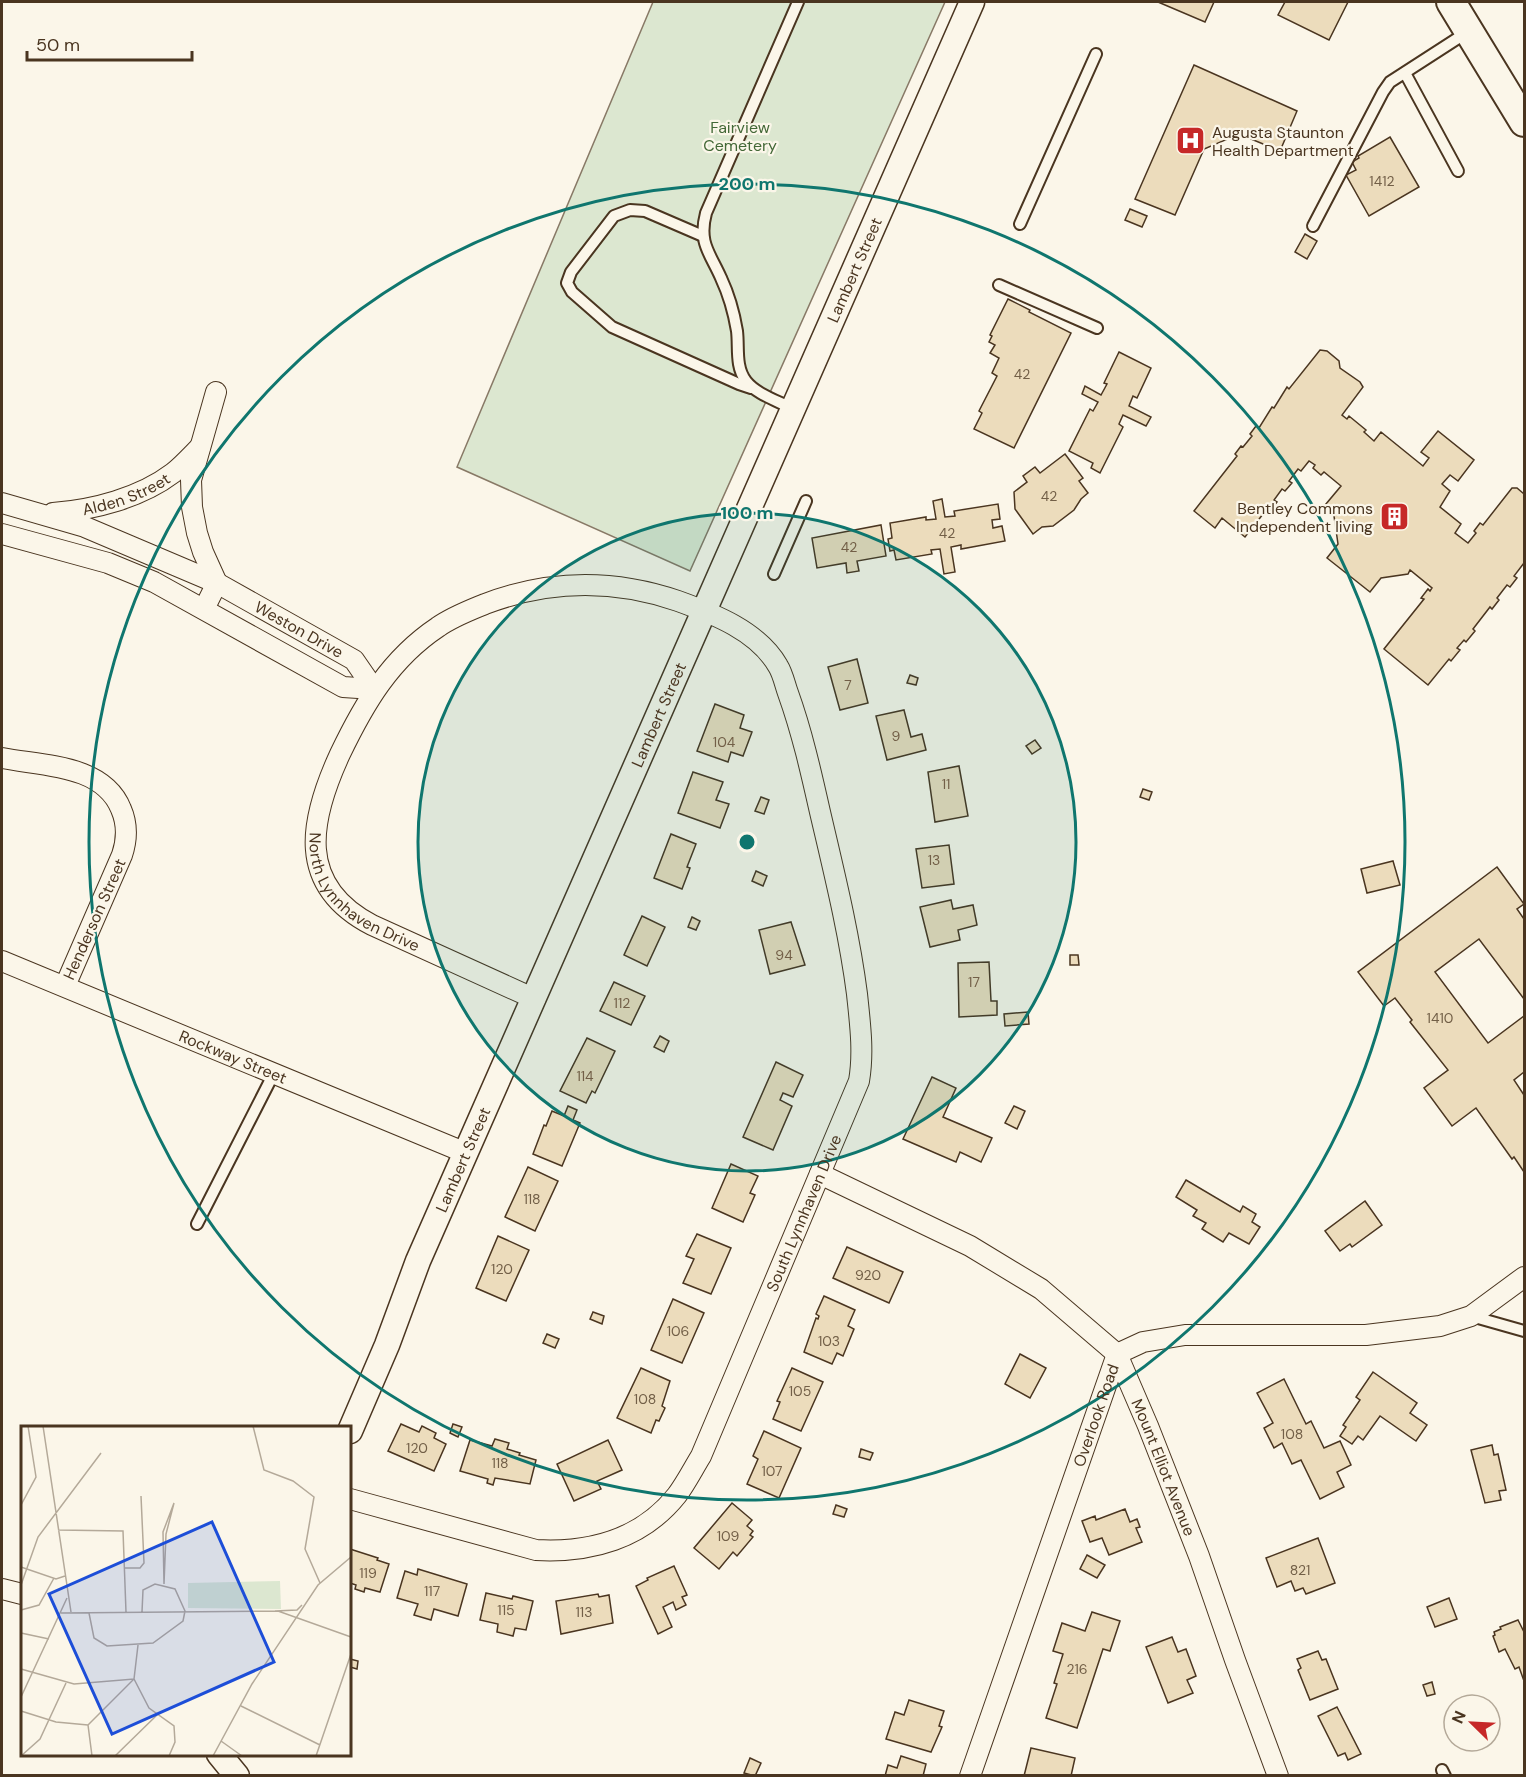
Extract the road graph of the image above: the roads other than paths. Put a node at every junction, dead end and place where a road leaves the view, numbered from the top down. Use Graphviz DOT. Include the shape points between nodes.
graph roads {
  1 [pos="798,2"];
  2 [pos="972,2"];
  3 [pos="1451,2"];
  4 [pos="1469,32"];
  5 [pos="1096,54"];
  6 [pos="1405,73"];
  7 [pos="1524,122"];
  8 [pos="1458,171"];
  9 [pos="1020,224"];
  10 [pos="1313,226"];
  11 [pos="703,236"];
  12 [pos="999,285"];
  13 [pos="1097,328"];
  14 [pos="755,389"];
  15 [pos="216,392"];
  16 [pos="794,409"];
  17 [pos="200,447"];
  18 [pos="806,501"];
  19 [pos="2,503"];
  20 [pos="40,514"];
  21 [pos="2,534"];
  22 [pos="774,574"];
  23 [pos="218,583"];
  24 [pos="204,609"];
  25 [pos="705,611"];
  26 [pos="374,689"];
  27 [pos="2,758"];
  28 [pos="2,961"];
  29 [pos="65,986"];
  30 [pos="535,999"];
  31 [pos="274,1073"];
  32 [pos="466,1153"];
  33 [pos="820,1174"];
  34 [pos="197,1224"];
  35 [pos="1524,1277"];
  36 [pos="1472,1316"];
  37 [pos="1524,1331"];
  38 [pos="1117,1354"];
  39 [pos="351,1429"];
  40 [pos="351,1499"];
  41 [pos="2,1589"];
  42 [pos="21,1594"];
  43 [pos="220,1756"];
  44 [pos="237,1776"];
  45 [pos="970,1776"];
  46 [pos="1278,1776"];
  1 -- 11 [label="lane" via="706,213"];
  2 -- 16 [label="street, Lambert Street"];
  3 -- 4 [label="main road"];
  4 -- 6 [label="lane"];
  4 -- 7 [label="main road"];
  5 -- 9 [label="lane"];
  6 -- 8 [label="lane"];
  6 -- 10 [label="lane" via="1383,92"];
  11 -- 14 [label="lane" via="729,299 737,330 740,370"];
  11 -- 14 [label="lane" via="645,211 630,210 615,216 571,272 567,283 612,327"];
  12 -- 13 [label="lane"];
  14 -- 16 [label="lane"];
  15 -- 17 [label="street, Alden Street"];
  16 -- 25 [label="street, Lambert Street"];
  17 -- 20 [label="street, Alden Street" via="174,472 135,493 76,511"];
  17 -- 23 [label="street, Alden Street" via="191,480 192,507 203,552"];
  18 -- 22 [label="lane"];
  19 -- 20 [label="street, Weston Drive"];
  20 -- 23 [label="street, Weston Drive" via="85,527"];
  21 -- 24 [label="street, Weston Drive" via="108,563"];
  23 -- 24 [label="street"];
  23 -- 26 [label="street, Weston Drive" via="354,660"];
  24 -- 26 [label="street, Weston Drive" via="343,687"];
  25 -- 26 [label="street, North Lynnhaven Drive" via="655,593 620,586 588,584 523,591 439,626 399,657"];
  25 -- 30 [label="street, Lambert Street"];
  25 -- 33 [label="street, South Lynnhaven Drive" via="742,630 765,649 779,668 797,717 851,949 862,1034 859,1077"];
  26 -- 30 [label="street, North Lynnhaven Drive" via="356,719 321,799 315,835 318,867 324,880 359,918"];
  27 -- 29 [label="street, Henderson Street" via="51,765 92,778 111,792 123,814 124,849"];
  28 -- 29 [label="street, Rockway Street"];
  29 -- 31 [label="street, Rockway Street"];
  30 -- 32 [label="street, Lambert Street"];
  31 -- 32 [label="street, Rockway Street"];
  31 -- 34 [label="lane"];
  32 -- 39 [label="street, Lambert Street"];
  33 -- 38 [label="street, Mount Elliot Avenue" via="970,1245 1041,1289"];
  33 -- 40 [label="street, South Lynnhaven Drive" via="701,1456 672,1500 633,1533 593,1547 536,1550"];
  35 -- 36 [label="street, Overlook Road"];
  36 -- 37 [label="lane"];
  36 -- 38 [label="street, Overlook Road" via="1440,1326 1366,1335 1185,1335 1143,1342"];
  38 -- 45 [label="street, Overlook Road"];
  38 -- 46 [label="street, Mount Elliot Avenue" via="1199,1556"];
  41 -- 42 [label="street"];
  43 -- 44 [label="street"];
}
